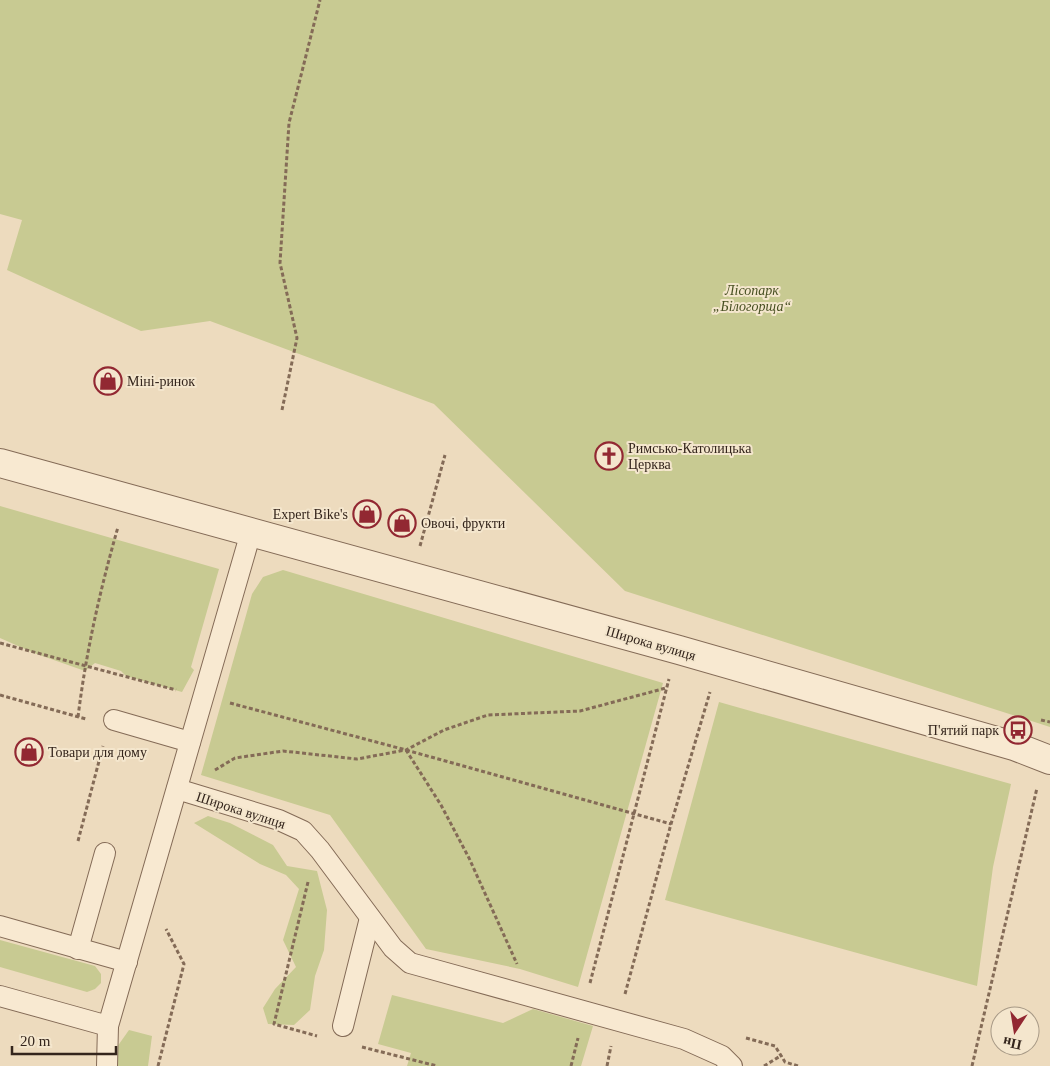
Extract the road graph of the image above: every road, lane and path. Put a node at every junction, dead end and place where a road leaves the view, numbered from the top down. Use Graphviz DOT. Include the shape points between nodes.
graph roads {
  1 [pos="320,0"];
  2 [pos="282,410"];
  3 [pos="445,455"];
  4 [pos="0,463"];
  5 [pos="110,521"];
  6 [pos="251,532"];
  7 [pos="420,546"];
  8 [pos="0,643"];
  9 [pos="720,663"];
  10 [pos="85,666"];
  11 [pos="678,679"];
  12 [pos="666,688"];
  13 [pos="0,695"];
  14 [pos="203,698"];
  15 [pos="78,717"];
  16 [pos="114,720"];
  17 [pos="92,721"];
  18 [pos="190,742"];
  19 [pos="104,743"];
  20 [pos="406,750"];
  21 [pos="100,759"];
  22 [pos="1050,760"];
  23 [pos="1028,784"];
  24 [pos="177,788"];
  25 [pos="198,796"];
  26 [pos="634,814"];
  27 [pos="671,824"];
  28 [pos="105,853"];
  29 [pos="309,878"];
  30 [pos="370,918"];
  31 [pos="162,921"];
  32 [pos="0,926"];
  33 [pos="78,949"];
  34 [pos="127,962"];
  35 [pos="520,969"];
  36 [pos="0,996"];
  37 [pos="584,1010"];
  38 [pos="618,1019"];
  39 [pos="108,1026"];
  40 [pos="343,1026"];
  41 [pos="322,1037"];
  42 [pos="360,1046"];
  43 [pos="782,1055"];
  44 [pos="106,1066"];
  45 [pos="158,1066"];
  46 [pos="436,1066"];
  47 [pos="571,1066"];
  48 [pos="607,1066"];
  49 [pos="732,1066"];
  50 [pos="764,1066"];
  51 [pos="972,1066"];
  1 -- 2 [label="path" via="290,123 280,263 297,338"];
  3 -- 7 [label="path"];
  4 -- 6 [label="street, Широка вулиця"];
  5 -- 10 [label="path" via="119,524"];
  6 -- 9 [label="street, Широка вулиця"];
  6 -- 14 [label="lane"];
  8 -- 10 [label="path"];
  9 -- 22 [label="street, Широка вулиця" via="1014,746"];
  9 -- 27 [label="path"];
  10 -- 14 [label="path"];
  10 -- 15 [label="path"];
  11 -- 12 [label="path" via="670,676"];
  12 -- 20 [label="path" via="580,711 488,715 444,730"];
  12 -- 26 [label="path"];
  13 -- 15 [label="path"];
  14 -- 18 [label="lane"];
  14 -- 20 [label="path"];
  15 -- 17 [label="path"];
  16 -- 18 [label="lane"];
  18 -- 24 [label="lane"];
  19 -- 21 [label="path"];
  20 -- 25 [label="path" via="357,759 283,751 235,758 206,775"];
  20 -- 26 [label="path"];
  20 -- 35 [label="path" via="441,805 469,858"];
  23 -- 51 [label="path" via="1038,787"];
  24 -- 25 [label="lane, Широка вулиця"];
  24 -- 34 [label="lane"];
  25 -- 30 [label="lane, Широка вулиця" via="279,820 302,831"];
  26 -- 27 [label="path"];
  26 -- 37 [label="path"];
  27 -- 38 [label="path"];
  28 -- 33 [label="lane"];
  29 -- 41 [label="path" via="274,1024"];
  30 -- 37 [label="lane, Широка вулиця" via="393,948 410,963"];
  30 -- 40 [label="lane"];
  31 -- 45 [label="path" via="184,964"];
  32 -- 33 [label="lane"];
  33 -- 34 [label="lane"];
  34 -- 39 [label="lane"];
  36 -- 39 [label="lane"];
  37 -- 38 [label="lane, Широка вулиця"];
  37 -- 47 [label="path"];
  38 -- 48 [label="path"];
  38 -- 49 [label="lane, Широка вулиця" via="684,1039 722,1056"];
  39 -- 44 [label="lane"];
  42 -- 46 [label="path"];
  43 -- 50 [label="path"];
}
